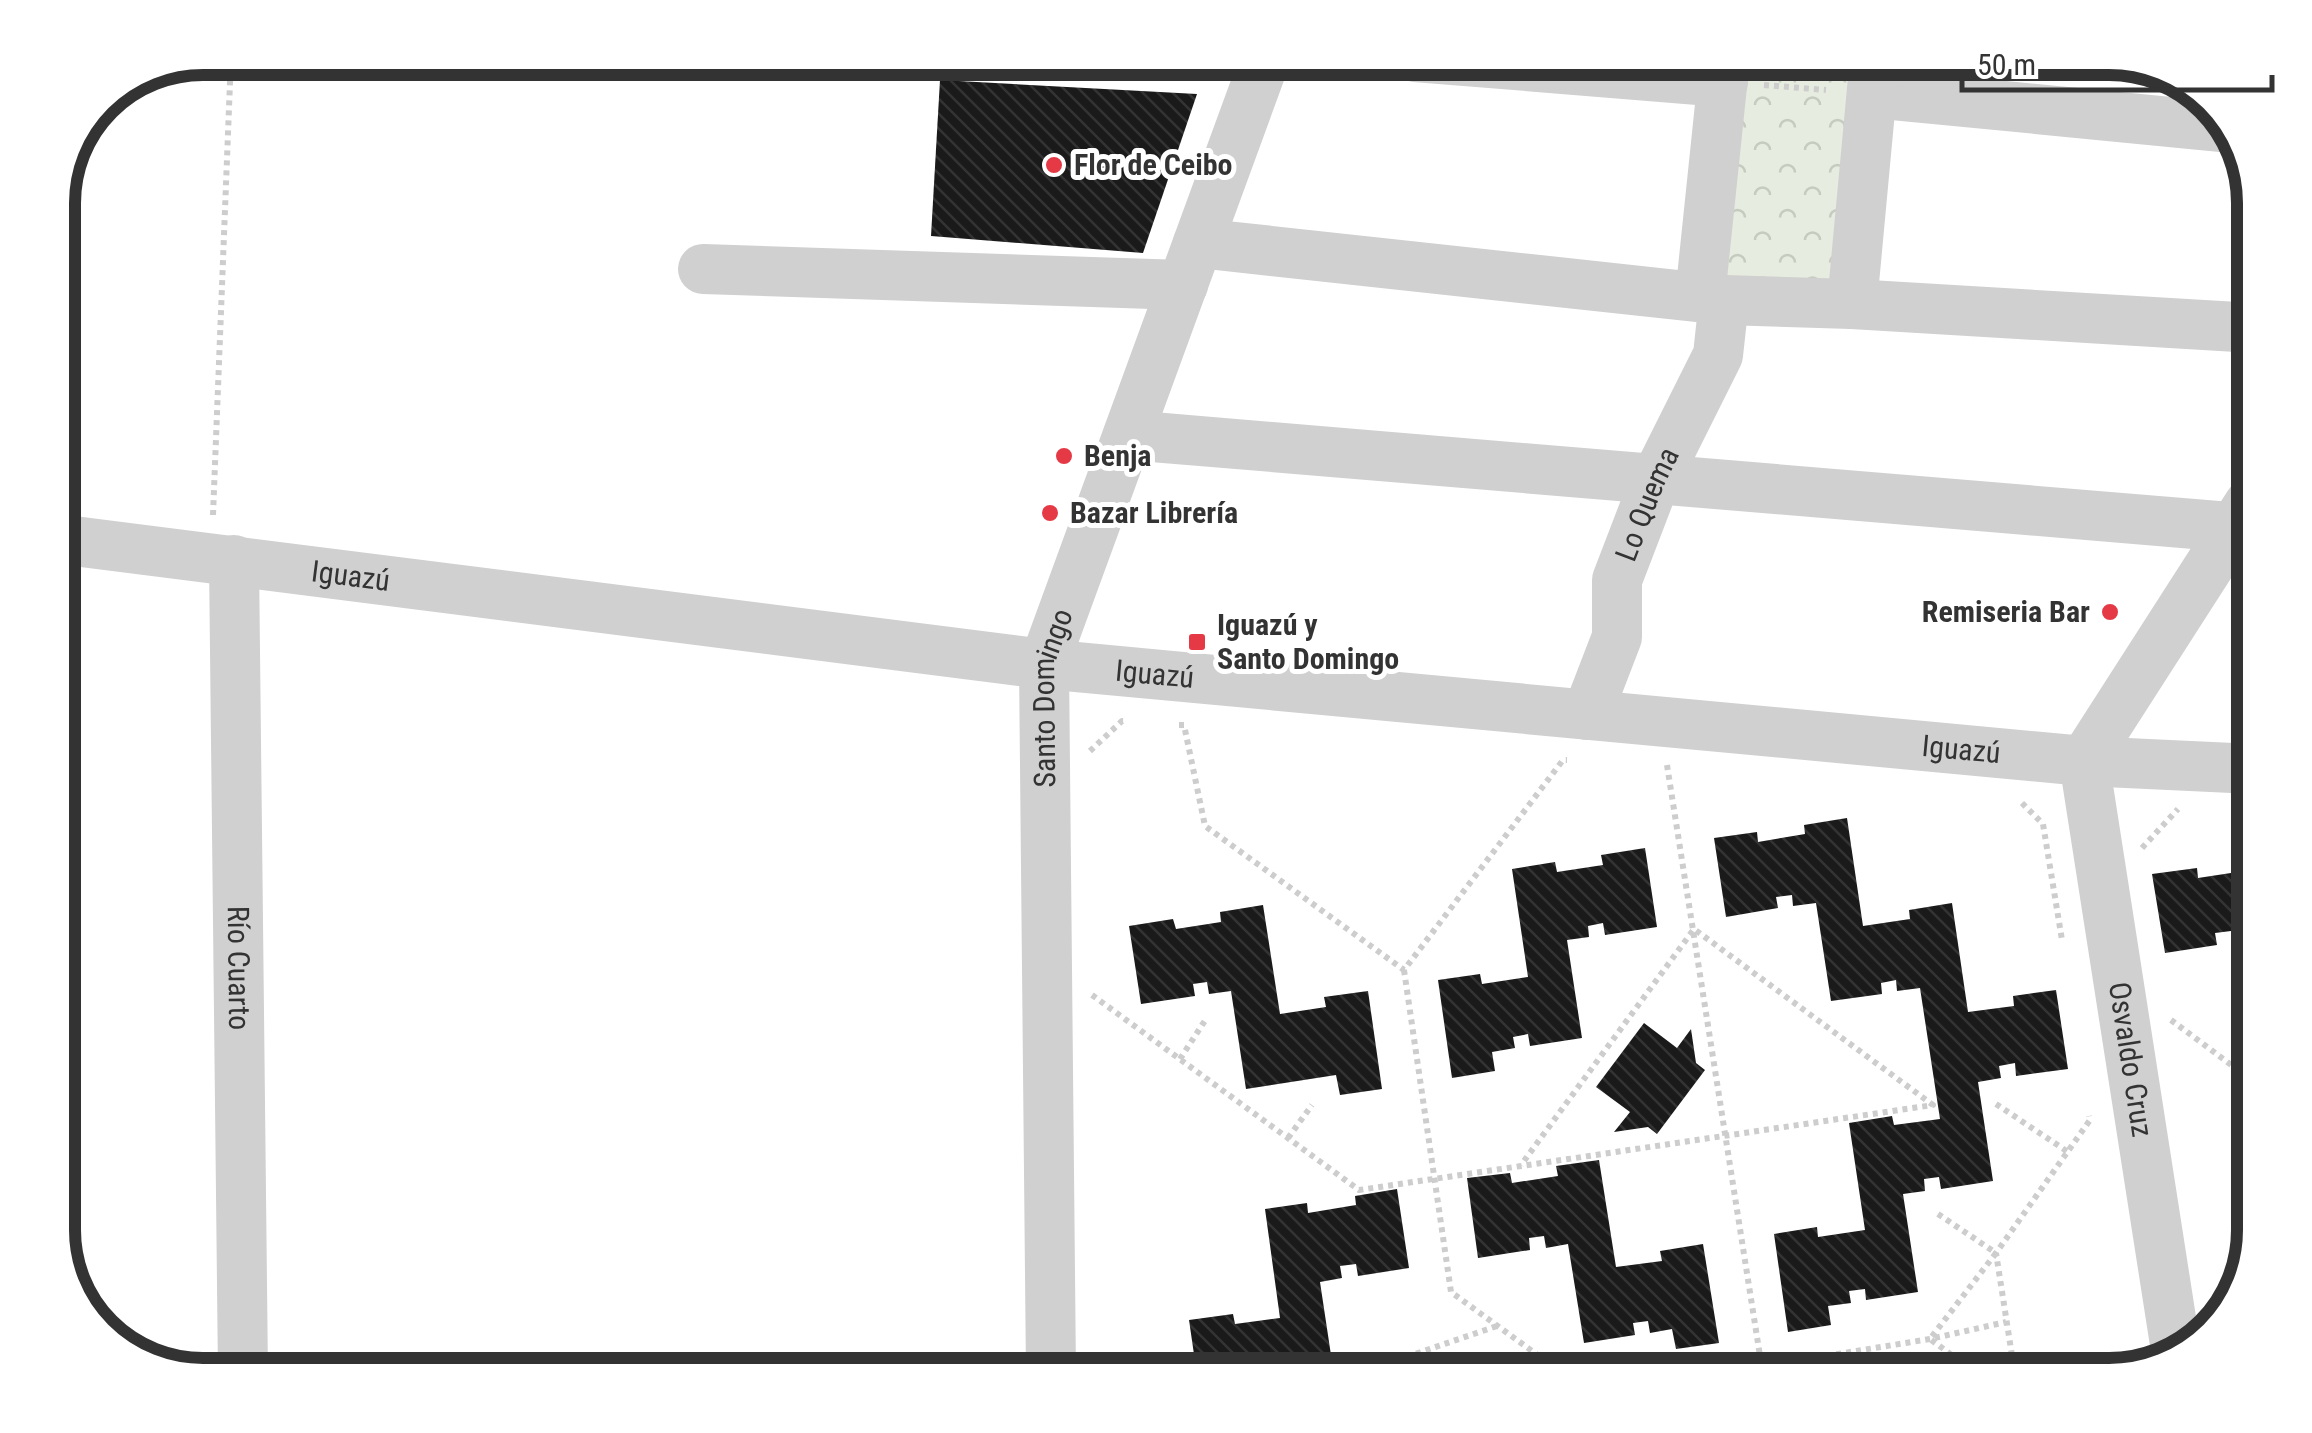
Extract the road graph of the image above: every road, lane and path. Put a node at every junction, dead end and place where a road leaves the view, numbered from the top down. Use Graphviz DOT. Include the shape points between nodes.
graph roads {
  1 [pos="231,75"];
  2 [pos="1260,75"];
  3 [pos="1724,75"];
  4 [pos="1874,75"];
  5 [pos="2209,125"];
  6 [pos="1191,264"];
  7 [pos="703,269"];
  8 [pos="1712,298"];
  9 [pos="1852,304"];
  10 [pos="2237,327"];
  11 [pos="1128,435"];
  12 [pos="1655,481"];
  13 [pos="2237,517"];
  14 [pos="2237,534"];
  15 [pos="75,542"];
  16 [pos="223,558"];
  17 [pos="1044,664"];
  18 [pos="1641,720"];
  19 [pos="1138,722"];
  20 [pos="1169,724"];
  21 [pos="1584,738"];
  22 [pos="1087,754"];
  23 [pos="2084,761"];
  24 [pos="1652,768"];
  25 [pos="2237,768"];
  26 [pos="1670,769"];
  27 [pos="2020,801"];
  28 [pos="2180,807"];
  29 [pos="2140,850"];
  30 [pos="1694,928"];
  31 [pos="2062,943"];
  32 [pos="1404,970"];
  33 [pos="1087,1010"];
  34 [pos="2166,1016"];
  35 [pos="1206,1019"];
  36 [pos="1180,1059"];
  37 [pos="2237,1069"];
  38 [pos="2087,1100"];
  39 [pos="1996,1104"];
  40 [pos="1312,1105"];
  41 [pos="1726,1135"];
  42 [pos="1288,1138"];
  43 [pos="2068,1152"];
  44 [pos="1521,1165"];
  45 [pos="1435,1178"];
  46 [pos="1938,1214"];
  47 [pos="1996,1253"];
  48 [pos="2006,1322"];
  49 [pos="1500,1325"];
  50 [pos="1930,1339"];
  51 [pos="2175,1339"];
  52 [pos="242,1358"];
  53 [pos="1051,1358"];
  54 [pos="1410,1358"];
  55 [pos="1542,1358"];
  56 [pos="1760,1358"];
  57 [pos="1833,1358"];
  58 [pos="1955,1358"];
  59 [pos="2012,1358"];
  1 -- 16 [label="path"];
  2 -- 6 [label="street, Santo Domingo"];
  3 -- 8 [label="street, Lo Quema"];
  4 -- 5 [label="street"];
  4 -- 9 [label="street"];
  6 -- 7 [label="street"];
  6 -- 8 [label="street"];
  6 -- 11 [label="street, Santo Domingo"];
  8 -- 9 [label="street"];
  8 -- 12 [label="street, Lo Quema" via="1718,355"];
  9 -- 10 [label="street"];
  11 -- 12 [label="street"];
  11 -- 17 [label="street, Santo Domingo"];
  12 -- 13 [label="street"];
  12 -- 21 [label="street, Lo Quema" via="1617,580 1617,636"];
  14 -- 23 [label="street"];
  15 -- 16 [label="street, Iguazú"];
  16 -- 17 [label="street, Iguazú"];
  16 -- 52 [label="street, Río Cuarto"];
  17 -- 21 [label="street, Iguazú"];
  17 -- 53 [label="street, Santo Domingo"];
  18 -- 21 [label="street, Iguazú"];
  18 -- 23 [label="street, Iguazú"];
  18 -- 26 [label="path"];
  19 -- 22 [label="path" via="1122,721"];
  20 -- 32 [label="path" via="1184,725 1206,826"];
  21 -- 32 [label="path"];
  23 -- 25 [label="street, Iguazú"];
  23 -- 51 [label="street, Osvaldo Cruz"];
  24 -- 26 [label="path"];
  26 -- 30 [label="path"];
  27 -- 31 [label="path" via="2043,824"];
  28 -- 29 [label="path"];
  30 -- 41 [label="path"];
  30 -- 41 [label="path" via="1933,1105"];
  30 -- 44 [label="path"];
  32 -- 45 [label="path"];
  33 -- 36 [label="path" via="1087,991"];
  34 -- 37 [label="path"];
  35 -- 36 [label="path"];
  36 -- 42 [label="path"];
  38 -- 43 [label="path" via="2090,1120"];
  39 -- 43 [label="path"];
  40 -- 42 [label="path"];
  41 -- 44 [label="path"];
  41 -- 56 [label="path"];
  42 -- 45 [label="path" via="1358,1190"];
  43 -- 47 [label="path"];
  44 -- 45 [label="path"];
  45 -- 49 [label="path" via="1451,1292"];
  46 -- 47 [label="path"];
  47 -- 48 [label="path"];
  47 -- 50 [label="path"];
  48 -- 50 [label="path"];
  48 -- 59 [label="path"];
  49 -- 54 [label="path"];
  49 -- 55 [label="path"];
  50 -- 57 [label="path"];
  50 -- 58 [label="path"];
}
